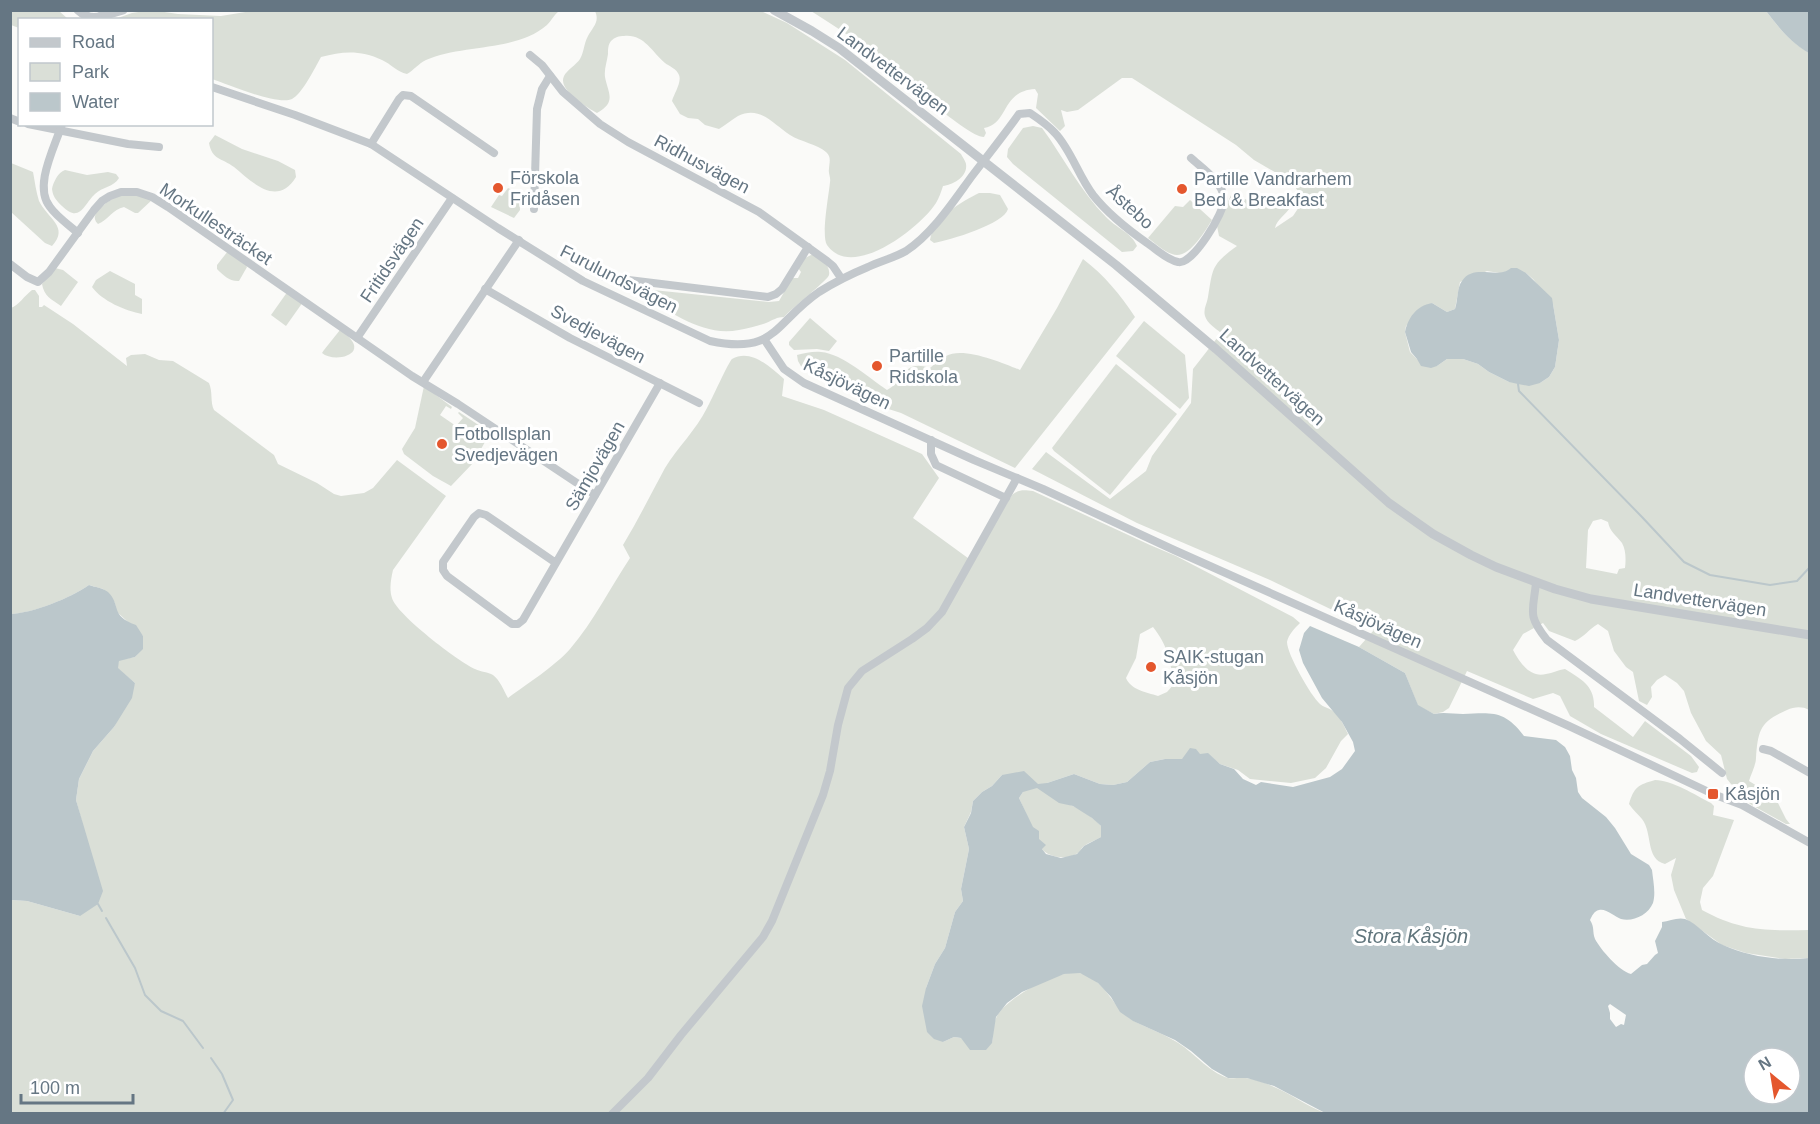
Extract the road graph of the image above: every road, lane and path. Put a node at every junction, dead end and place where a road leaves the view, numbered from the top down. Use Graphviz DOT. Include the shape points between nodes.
graph roads {
  1 [pos="78,10"];
  2 [pos="123,10"];
  3 [pos="774,10"];
  4 [pos="101,16"];
  5 [pos="530,55"];
  6 [pos="550,76"];
  7 [pos="213,87"];
  8 [pos="61,127"];
  9 [pos="371,144"];
  10 [pos="159,147"];
  11 [pos="494,153"];
  12 [pos="1191,158"];
  13 [pos="984,161"];
  14 [pos="452,198"];
  15 [pos="534,209"];
  16 [pos="78,233"];
  17 [pos="519,240"];
  18 [pos="808,247"];
  19 [pos="10,264"];
  20 [pos="604,277"];
  21 [pos="841,278"];
  22 [pos="485,289"];
  23 [pos="357,338"];
  24 [pos="764,339"];
  25 [pos="423,382"];
  26 [pos="660,383"];
  27 [pos="699,403"];
  28 [pos="931,440"];
  29 [pos="1017,478"];
  30 [pos="595,495"];
  31 [pos="1006,498"];
  32 [pos="556,563"];
  33 [pos="1536,583"];
  34 [pos="1809,636"];
  35 [pos="1763,749"];
  36 [pos="1722,773"];
  37 [pos="1809,773"];
  38 [pos="1809,843"];
  39 [pos="612,1113"];
  1 -- 4 [label="street" via="89,18"];
  2 -- 4 [label="street"];
  3 -- 13 [label="street, Landvettervägen" via="839,48"];
  5 -- 6 [label="street, Ridhusvägen"];
  6 -- 15 [label="street" via="537,109"];
  6 -- 18 [label="street, Ridhusvägen" via="562,92 611,132 759,212"];
  7 -- 9 [label="street, Furulundsvägen"];
  8 -- 10 [label="street" via="128,144"];
  8 -- 16 [label="street" via="44,178 43,195"];
  9 -- 11 [label="street" via="399,99 407,95"];
  9 -- 14 [label="street, Furulundsvägen"];
  12 -- 13 [label="street, Åstebo" via="1219,186 1225,200 1211,230 1182,262 1160,252 1112,216 1086,184 1056,133 1030,113 1020,114"];
  13 -- 21 [label="street, Furulundsvägen" via="918,242 898,255"];
  13 -- 33 [label="street, Landvettervägen" via="1216,349 1389,503 1471,555"];
  14 -- 17 [label="street, Furulundsvägen"];
  14 -- 23 [label="street, Fritidsvägen"];
  16 -- 19 [label="street, Morkullesträcket" via="38,282"];
  16 -- 23 [label="street, Morkullesträcket" via="110,196 130,191 143,193"];
  17 -- 22 [label="street"];
  17 -- 24 [label="street, Furulundsvägen" via="583,281 710,341 744,345"];
  18 -- 20 [label="street" via="782,289 768,297"];
  18 -- 21 [label="street, Ridhusvägen" via="833,266"];
  21 -- 24 [label="street, Furulundsvägen"];
  22 -- 25 [label="street"];
  22 -- 26 [label="street, Svedjevägen"];
  23 -- 25 [label="street, Morkullesträcket"];
  24 -- 28 [label="street, Kåsjövägen" via="784,369 804,383"];
  25 -- 30 [label="street"];
  26 -- 27 [label="street, Svedjevägen"];
  26 -- 30 [label="street, Sämjovägen"];
  28 -- 29 [label="street, Kåsjövägen"];
  28 -- 31 [label="street" via="930,454 936,465"];
  29 -- 31 [label="street"];
  29 -- 38 [label="street, Kåsjövägen" via="1660,767 1742,805"];
  30 -- 32 [label="street, Sämjovägen"];
  31 -- 39 [label="street" via="942,612 927,628 862,671 848,688 823,795 763,938 648,1078"];
  32 -- 32 [label="street, Sämjovägen" via="479,513 442,566 447,576 515,624 523,620"];
  33 -- 34 [label="street, Landvettervägen" via="1591,599"];
  33 -- 36 [label="street" via="1532,616 1547,640"];
  35 -- 37 [label="street"];
}
